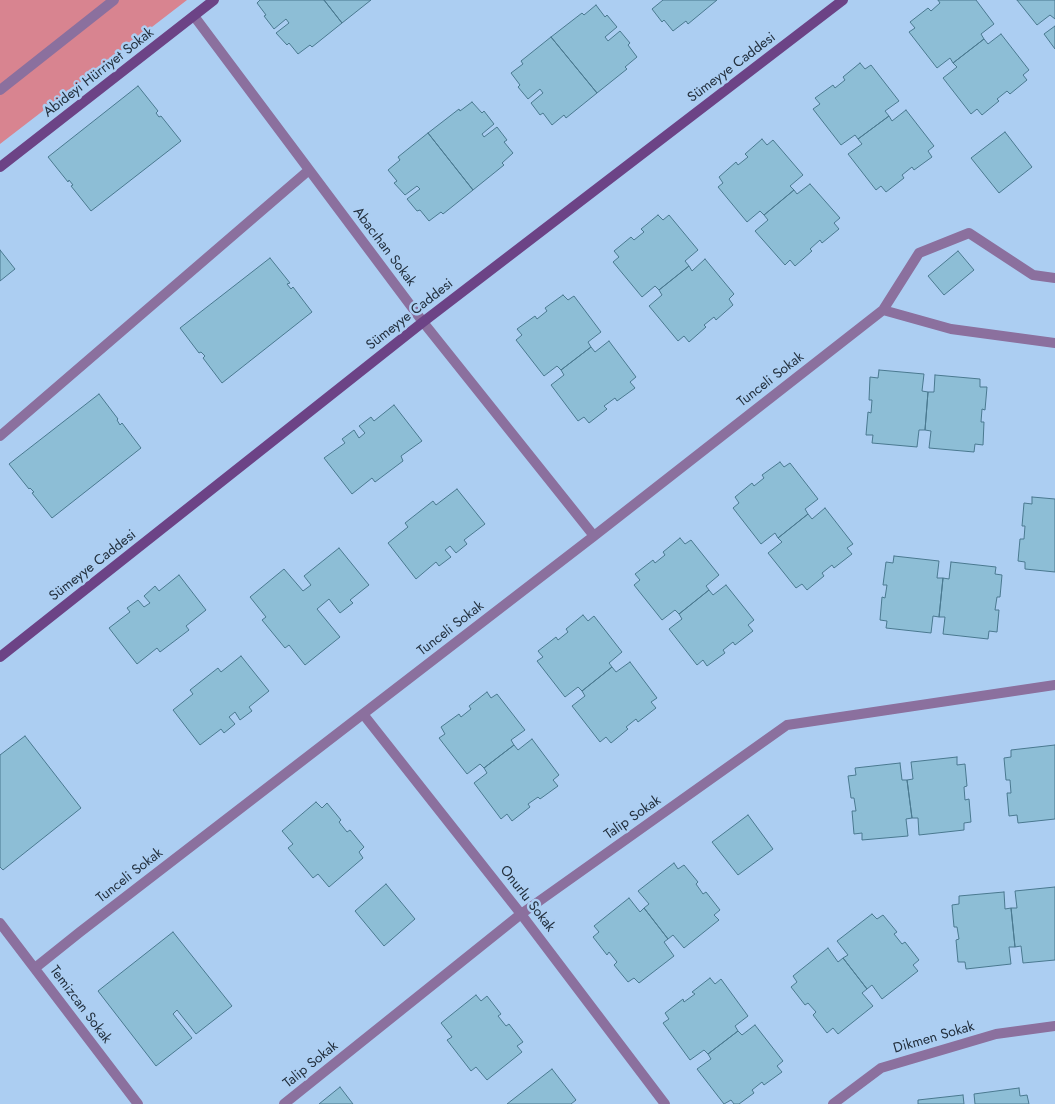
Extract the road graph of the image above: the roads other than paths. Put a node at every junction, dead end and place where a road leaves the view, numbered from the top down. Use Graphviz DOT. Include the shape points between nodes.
graph roads {
  1 [pos="114,0"];
  2 [pos="214,0"];
  3 [pos="843,0"];
  4 [pos="194,16"];
  5 [pos="0,90"];
  6 [pos="0,167"];
  7 [pos="309,170"];
  8 [pos="1055,278"];
  9 [pos="883,310"];
  10 [pos="423,322"];
  11 [pos="1055,343"];
  12 [pos="0,436"];
  13 [pos="594,536"];
  14 [pos="0,657"];
  15 [pos="1055,685"];
  16 [pos="363,714"];
  17 [pos="521,914"];
  18 [pos="0,923"];
  19 [pos="35,968"];
  20 [pos="1055,1026"];
  21 [pos="138,1104"];
  22 [pos="284,1104"];
  23 [pos="665,1104"];
  24 [pos="833,1104"];
  1 -- 5 [label="street"];
  2 -- 4 [label="street, Abideyi Hürriyet Sokak"];
  3 -- 10 [label="street, Sümeyye Caddesi"];
  4 -- 6 [label="street, Abideyi Hürriyet Sokak"];
  4 -- 7 [label="street, Abacıhan Sokak"];
  7 -- 10 [label="street, Abacıhan Sokak"];
  7 -- 12 [label="street"];
  8 -- 9 [label="street, Tunceli Sokak" via="1033,275 969,234 919,253"];
  9 -- 11 [label="street" via="951,329"];
  9 -- 13 [label="street, Tunceli Sokak"];
  10 -- 13 [label="street, Abacıhan Sokak"];
  10 -- 14 [label="street, Sümeyye Caddesi"];
  13 -- 16 [label="street, Tunceli Sokak"];
  15 -- 17 [label="street, Talip Sokak" via="787,725"];
  16 -- 17 [label="street, Onurlu Sokak"];
  16 -- 19 [label="street, Tunceli Sokak"];
  17 -- 22 [label="street, Talip Sokak"];
  17 -- 23 [label="street, Onurlu Sokak"];
  18 -- 19 [label="street, Temizcan Sokak"];
  19 -- 21 [label="street, Temizcan Sokak"];
  20 -- 24 [label="street, Dikmen Sokak" via="996,1034 881,1068"];
}
